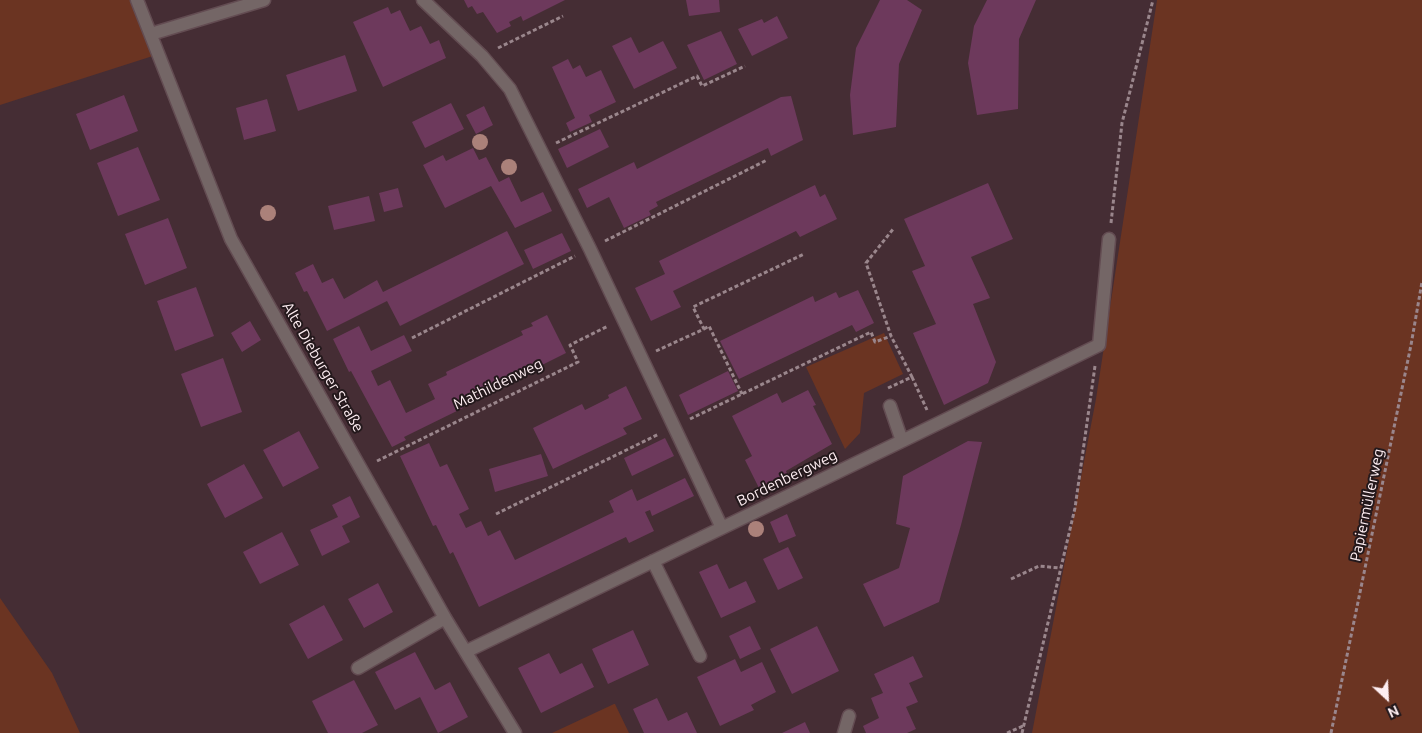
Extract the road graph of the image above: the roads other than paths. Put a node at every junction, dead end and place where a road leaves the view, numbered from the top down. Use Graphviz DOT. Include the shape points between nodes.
graph roads {
  1 [pos="137,0"];
  2 [pos="264,0"];
  3 [pos="423,0"];
  4 [pos="151,34"];
  5 [pos="1109,239"];
  6 [pos="890,406"];
  7 [pos="902,441"];
  8 [pos="722,528"];
  9 [pos="653,561"];
  10 [pos="445,618"];
  11 [pos="467,651"];
  12 [pos="700,656"];
  13 [pos="358,668"];
  14 [pos="849,716"];
  15 [pos="515,733"];
  16 [pos="844,733"];
  1 -- 4 [label="street, Alte Dieburger Straße"];
  2 -- 4 [label="street"];
  3 -- 8 [label="street" via="482,56 510,89"];
  4 -- 10 [label="street, Alte Dieburger Straße" via="231,239"];
  5 -- 7 [label="street, Bordenbergweg" via="1099,345"];
  6 -- 7 [label="street"];
  7 -- 8 [label="street, Bordenbergweg"];
  8 -- 9 [label="street, Bordenbergweg"];
  9 -- 11 [label="street, Bordenbergweg"];
  9 -- 12 [label="street"];
  10 -- 11 [label="street, Alte Dieburger Straße"];
  10 -- 13 [label="street"];
  11 -- 15 [label="street, Alte Dieburger Straße"];
  14 -- 16 [label="street"];
}
